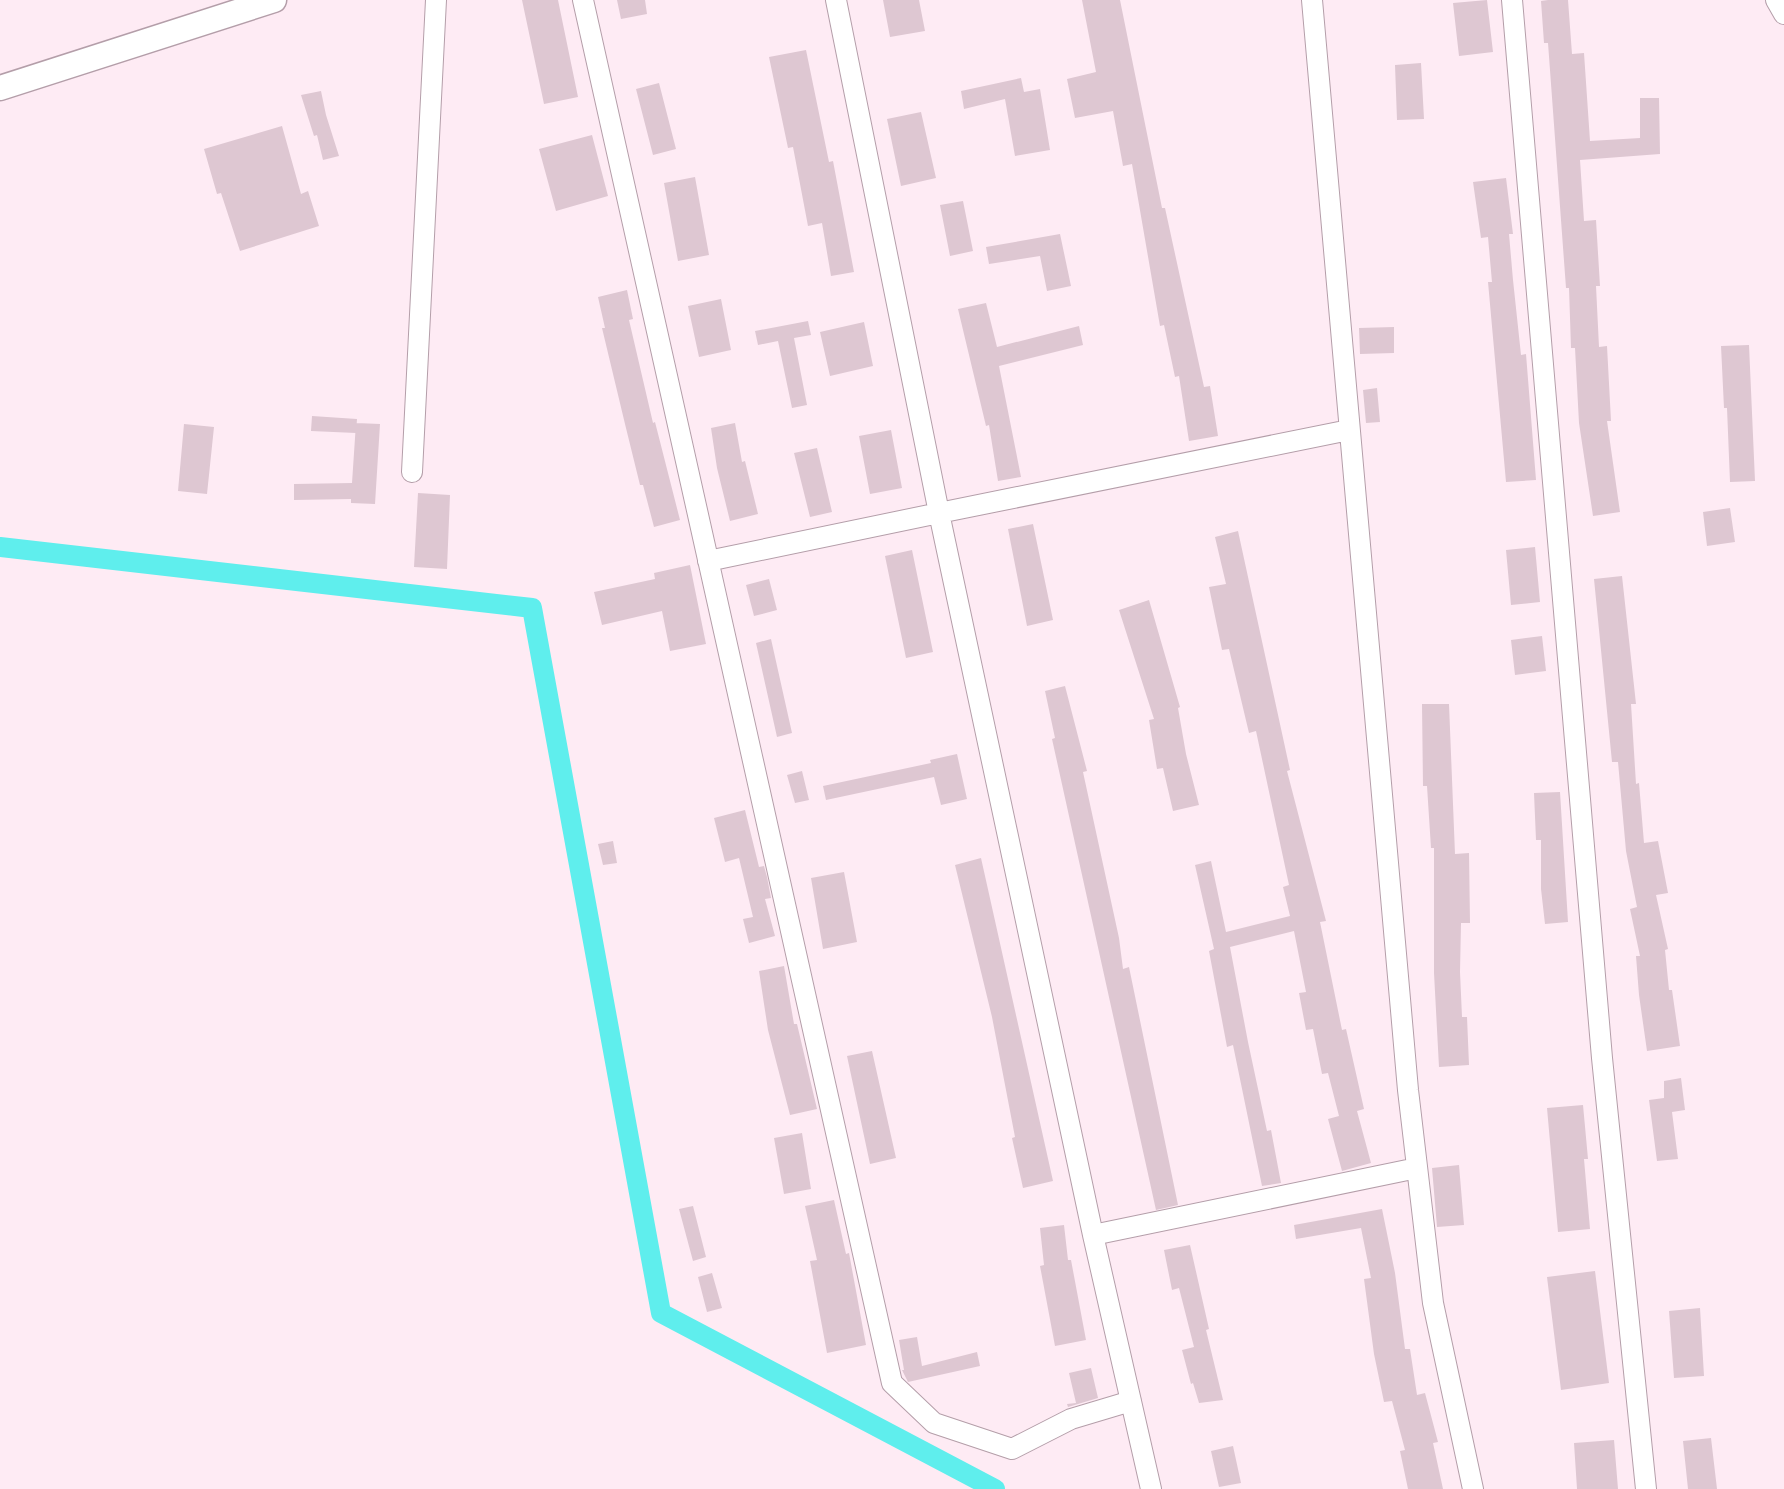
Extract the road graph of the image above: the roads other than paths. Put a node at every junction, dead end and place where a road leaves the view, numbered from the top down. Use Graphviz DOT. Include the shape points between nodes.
graph roads {
  1 [pos="274,0"];
  2 [pos="436,0"];
  3 [pos="583,0"];
  4 [pos="836,0"];
  5 [pos="1312,0"];
  6 [pos="1512,0"];
  7 [pos="1776,0"];
  8 [pos="1784,14"];
  9 [pos="0,88"];
  10 [pos="1349,430"];
  11 [pos="412,472"];
  12 [pos="939,513"];
  13 [pos="708,561"];
  14 [pos="1417,1168"];
  15 [pos="1093,1235"];
  16 [pos="1131,1401"];
  17 [pos="1151,1489"];
  18 [pos="1473,1489"];
  19 [pos="1646,1489"];
  1 -- 9 [label="street"];
  2 -- 11 [label="street"];
  3 -- 13 [label="street"];
  4 -- 12 [label="street"];
  5 -- 10 [label="street"];
  6 -- 19 [label="street" via="1602,1058"];
  7 -- 8 [label="street"];
  10 -- 12 [label="street"];
  10 -- 14 [label="street"];
  12 -- 13 [label="street"];
  12 -- 15 [label="street"];
  13 -- 16 [label="street" via="892,1383 934,1423 1012,1449 1071,1419"];
  14 -- 15 [label="street"];
  14 -- 18 [label="street" via="1433,1304"];
  15 -- 16 [label="street"];
  16 -- 17 [label="street"];
}
